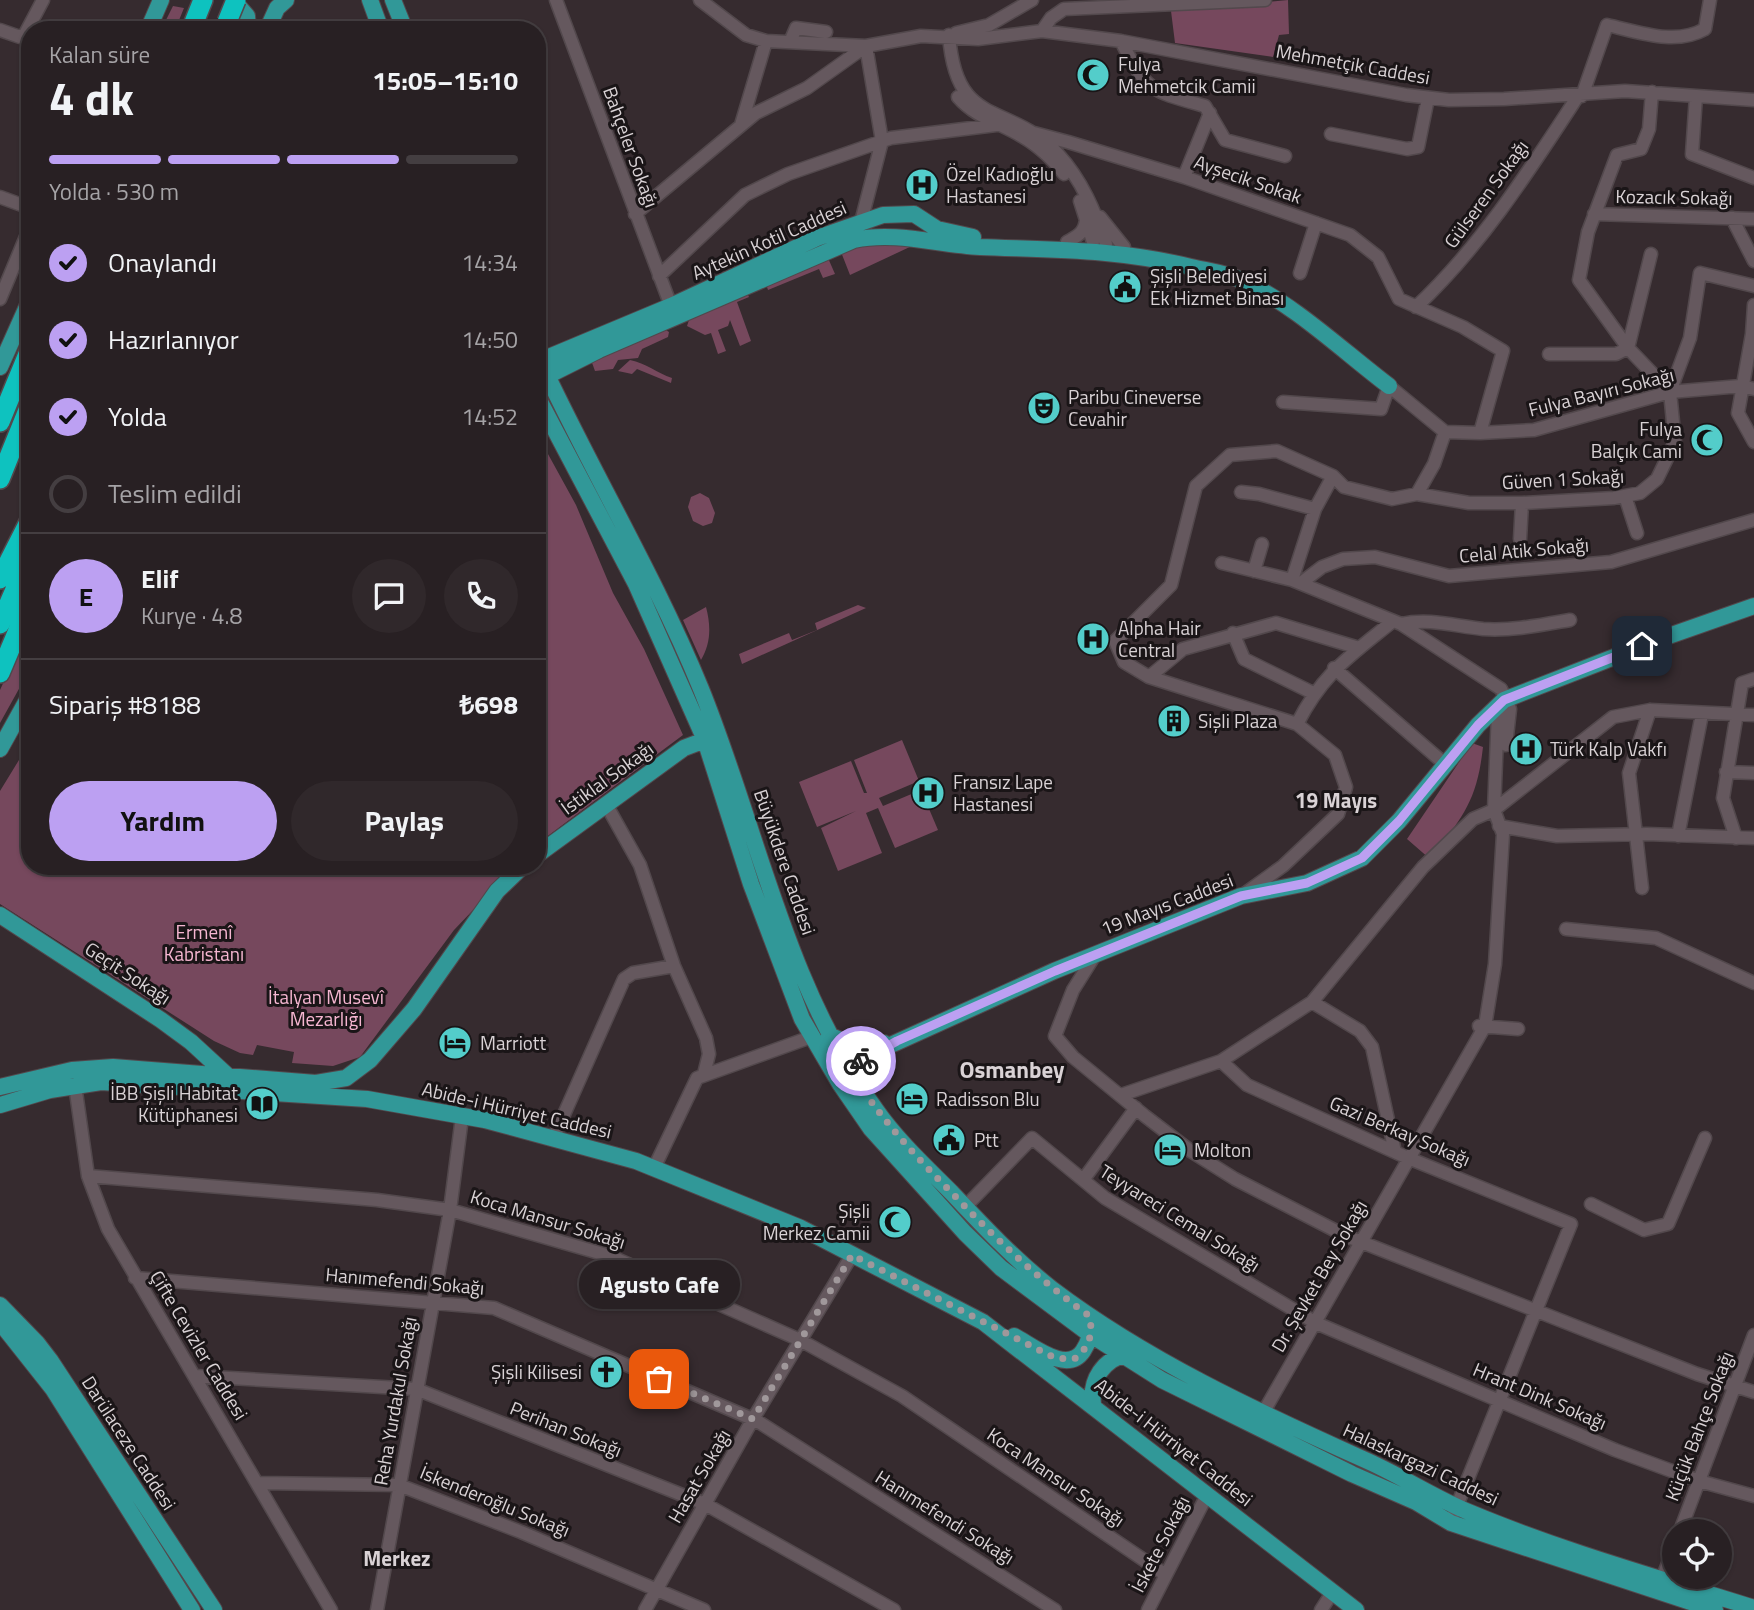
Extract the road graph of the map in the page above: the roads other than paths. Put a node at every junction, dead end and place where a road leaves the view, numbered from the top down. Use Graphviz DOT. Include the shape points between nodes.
graph roads {
  1 [pos="43,0"];
  2 [pos="234,0"];
  3 [pos="286,0"];
  4 [pos="370,0"];
  5 [pos="393,0"];
  6 [pos="556,0"];
  7 [pos="700,0"];
  8 [pos="1032,0"];
  9 [pos="1265,0"];
  10 [pos="1710,0"];
  11 [pos="156,4"];
  12 [pos="32,21"];
  13 [pos="151,21"];
  14 [pos="228,21"];
  15 [pos="247,21"];
  16 [pos="271,21"];
  17 [pos="378,21"];
  18 [pos="401,21"];
  19 [pos="0,30"];
  20 [pos="1042,31"];
  21 [pos="826,32"];
  22 [pos="949,35"];
  23 [pos="21,36"];
  24 [pos="766,41"];
  25 [pos="1121,41"];
  26 [pos="790,42"];
  27 [pos="866,46"];
  28 [pos="1652,92"];
  29 [pos="1580,96"];
  30 [pos="1696,96"];
  31 [pos="1428,98"];
  32 [pos="1754,100"];
  33 [pos="1210,113"];
  34 [pos="998,121"];
  35 [pos="741,126"];
  36 [pos="1331,134"];
  37 [pos="1029,135"];
  38 [pos="882,141"];
  39 [pos="1068,142"];
  40 [pos="1058,154"];
  41 [pos="1285,156"];
  42 [pos="1184,177"];
  43 [pos="1754,178"];
  44 [pos="0,197"];
  45 [pos="629,197"];
  46 [pos="652,197"];
  47 [pos="21,205"];
  48 [pos="1089,210"];
  49 [pos="896,213"];
  50 [pos="635,214"];
  51 [pos="1594,214"];
  52 [pos="1732,218"];
  53 [pos="1754,219"];
  54 [pos="861,222"];
  55 [pos="1316,223"];
  56 [pos="937,235"];
  57 [pos="906,238"];
  58 [pos="1067,242"];
  59 [pos="1101,247"];
  60 [pos="1124,247"];
  61 [pos="21,249"];
  62 [pos="1651,254"];
  63 [pos="1145,255"];
  64 [pos="1754,261"];
  65 [pos="1300,273"];
  66 [pos="659,276"];
  67 [pos="1754,286"];
  68 [pos="0,299"];
  69 [pos="1754,305"];
  70 [pos="671,306"];
  71 [pos="1416,307"];
  72 [pos="21,317"];
  73 [pos="1628,348"];
  74 [pos="4,349"];
  75 [pos="1549,354"];
  76 [pos="546,364"];
  77 [pos="546,365"];
  78 [pos="0,367"];
  79 [pos="21,371"];
  80 [pos="546,379"];
  81 [pos="1389,386"];
  82 [pos="1748,388"];
  83 [pos="1670,392"];
  84 [pos="1283,402"];
  85 [pos="546,413"];
  86 [pos="0,422"];
  87 [pos="21,427"];
  88 [pos="1445,432"];
  89 [pos="1480,433"];
  90 [pos="1754,442"];
  91 [pos="1333,476"];
  92 [pos="0,479"];
  93 [pos="1241,492"];
  94 [pos="1417,494"];
  95 [pos="1625,496"];
  96 [pos="1522,503"];
  97 [pos="1315,509"];
  98 [pos="1754,520"];
  99 [pos="1637,533"];
  100 [pos="21,538"];
  101 [pos="1521,539"];
  102 [pos="1262,544"];
  103 [pos="1222,564"];
  104 [pos="1254,571"];
  105 [pos="21,576"];
  106 [pos="0,579"];
  107 [pos="1296,582"];
  108 [pos="1754,606"];
  109 [pos="1570,620"];
  110 [pos="21,623"];
  111 [pos="1397,623"];
  112 [pos="0,624"];
  113 [pos="1233,633"];
  114 [pos="1359,649"];
  115 [pos="1334,668"];
  116 [pos="0,673"];
  117 [pos="1149,677"];
  118 [pos="1754,679"];
  119 [pos="1313,692"];
  120 [pos="1504,700"];
  121 [pos="1650,710"];
  122 [pos="21,711"];
  123 [pos="1702,713"];
  124 [pos="1754,715"];
  125 [pos="1734,716"];
  126 [pos="1297,724"];
  127 [pos="705,740"];
  128 [pos="0,749"];
  129 [pos="730,764"];
  130 [pos="1446,765"];
  131 [pos="1727,772"];
  132 [pos="1754,773"];
  133 [pos="607,806"];
  134 [pos="1494,810"];
  135 [pos="1499,826"];
  136 [pos="1636,835"];
  137 [pos="1678,836"];
  138 [pos="1736,838"];
  139 [pos="1754,838"];
  140 [pos="546,849"];
  141 [pos="514,875"];
  142 [pos="1642,888"];
  143 [pos="1241,896"];
  144 [pos="0,915"];
  145 [pos="1566,929"];
  146 [pos="1095,955"];
  147 [pos="674,966"];
  148 [pos="1754,983"];
  149 [pos="1312,1002"];
  150 [pos="1482,1026"];
  151 [pos="1518,1029"];
  152 [pos="829,1035"];
  153 [pos="811,1037"];
  154 [pos="897,1041"];
  155 [pos="191,1042"];
  156 [pos="370,1060"];
  157 [pos="1221,1060"];
  158 [pos="182,1071"];
  159 [pos="852,1073"];
  160 [pos="704,1074"];
  161 [pos="226,1075"];
  162 [pos="74,1078"];
  163 [pos="0,1087"];
  164 [pos="243,1089"];
  165 [pos="1121,1095"];
  166 [pos="367,1099"];
  167 [pos="0,1105"];
  168 [pos="1136,1108"];
  169 [pos="463,1117"];
  170 [pos="554,1137"];
  171 [pos="1705,1138"];
  172 [pos="1395,1152"];
  173 [pos="1408,1158"];
  174 [pos="654,1168"];
  175 [pos="88,1176"];
  176 [pos="1083,1180"];
  177 [pos="1591,1204"];
  178 [pos="965,1207"];
  179 [pos="450,1210"];
  180 [pos="1361,1241"];
  181 [pos="852,1255"];
  182 [pos="135,1278"];
  183 [pos="432,1303"];
  184 [pos="0,1306"];
  185 [pos="1537,1312"];
  186 [pos="1088,1315"];
  187 [pos="0,1322"];
  188 [pos="983,1322"];
  189 [pos="1315,1322"];
  190 [pos="1091,1335"];
  191 [pos="1754,1335"];
  192 [pos="800,1340"];
  193 [pos="1121,1355"];
  194 [pos="1170,1364"];
  195 [pos="195,1376"];
  196 [pos="1735,1386"];
  197 [pos="416,1389"];
  198 [pos="1754,1392"];
  199 [pos="1502,1400"];
  200 [pos="1093,1404"];
  201 [pos="1262,1413"];
  202 [pos="753,1419"];
  203 [pos="1699,1481"];
  204 [pos="260,1482"];
  205 [pos="400,1485"];
  206 [pos="1207,1495"];
  207 [pos="1754,1496"];
  208 [pos="705,1504"];
  209 [pos="1454,1515"];
  210 [pos="1685,1519"];
  211 [pos="1166,1575"];
  212 [pos="1662,1579"];
  213 [pos="657,1588"];
  214 [pos="1694,1589"];
  215 [pos="1332,1593"];
  216 [pos="1754,1608"];
  217 [pos="192,1610"];
  218 [pos="214,1610"];
  219 [pos="331,1610"];
  220 [pos="377,1610"];
  221 [pos="645,1610"];
  222 [pos="704,1610"];
  223 [pos="894,1610"];
  224 [pos="1055,1610"];
  225 [pos="1148,1610"];
  226 [pos="1321,1610"];
  227 [pos="1356,1610"];
  228 [pos="1715,1610"];
  1 -- 12 [label="street"];
  2 -- 14 [label="highway, bridge"];
  2 -- 15 [label="main road"];
  3 -- 16 [label="main road"];
  4 -- 17 [label="main road"];
  5 -- 18 [label="main road"];
  6 -- 45 [label="street, Bahçeler Sokağı"];
  7 -- 24 [label="street" via="746,35"];
  8 -- 22 [label="street" via="989,25"];
  9 -- 20 [label="street" via="1064,9"];
  10 -- 29 [label="street, Gülseren Sokağı" via="1704,29 1690,37 1657,36 1607,25"];
  11 -- 13 [label="main road"];
  19 -- 23 [label="street"];
  20 -- 22 [label="street, Mehmetçik Caddesi" via="978,39"];
  20 -- 25 [label="street, Mehmetçik Caddesi"];
  21 -- 26 [label="street" via="796,28"];
  22 -- 27 [label="street, Mehmetçik Caddesi"];
  22 -- 34 [label="street" via="948,75 959,99"];
  24 -- 26 [label="street, Mehmetçik Caddesi"];
  24 -- 35 [label="street"];
  25 -- 31 [label="street, Mehmetçik Caddesi"];
  25 -- 33 [label="street" via="1139,77 1156,92 1205,106"];
  26 -- 27 [label="street, Mehmetçik Caddesi"];
  27 -- 35 [label="street" via="807,88 756,113"];
  27 -- 38 [label="street"];
  28 -- 29 [label="street, Mehmetçik Caddesi"];
  28 -- 30 [label="street, Mehmetçik Caddesi"];
  28 -- 51 [label="street" via="1649,130 1642,149 1617,155"];
  29 -- 31 [label="street, Mehmetçik Caddesi"];
  29 -- 71 [label="street, Gülseren Sokağı" via="1453,273"];
  30 -- 32 [label="street, Mehmetçik Caddesi"];
  30 -- 43 [label="street" via="1692,154"];
  31 -- 36 [label="street" via="1418,147 1407,149"];
  33 -- 41 [label="street" via="1226,139"];
  33 -- 42 [label="street"];
  34 -- 37 [label="street"];
  34 -- 38 [label="street"];
  35 -- 46 [label="street"];
  37 -- 39 [label="street, Ayşecik Sokak"];
  37 -- 40 [label="street"];
  37 -- 48 [label="street"];
  38 -- 54 [label="street"];
  38 -- 66 [label="street" via="788,174 745,195"];
  39 -- 40 [label="street"];
  39 -- 42 [label="street, Ayşecik Sokak"];
  40 -- 48 [label="street"];
  42 -- 55 [label="street, Ayşecik Sokak"];
  44 -- 47 [label="street"];
  45 -- 46 [label="street"];
  45 -- 50 [label="street, Bahçeler Sokağı"];
  46 -- 50 [label="street"];
  48 -- 58 [label="street" via="1085,228"];
  48 -- 59 [label="street"];
  48 -- 60 [label="street"];
  49 -- 54 [label="main road, Aytekin Kotil Caddesi"];
  49 -- 56 [label="main road, Aytekin Kotil Caddesi" via="914,214"];
  49 -- 57 [label="main road" via="907,222"];
  50 -- 66 [label="street, Bahçeler Sokağı"];
  51 -- 52 [label="street, Kozacık Sokağı"];
  51 -- 73 [label="street" via="1579,280"];
  52 -- 53 [label="street, Kozacık Sokağı"];
  52 -- 64 [label="street"];
  54 -- 70 [label="main road, Aytekin Kotil Caddesi"];
  55 -- 65 [label="street"];
  55 -- 71 [label="street, Ayşecik Sokak" via="1350,235 1378,257 1399,299"];
  56 -- 57 [label="main road, Aytekin Kotil Caddesi"];
  56 -- 58 [label="main road, Aytekin Kotil Caddesi"];
  56 -- 59 [label="main road, Aytekin Kotil Caddesi" via="969,246"];
  57 -- 77 [label="main road, Aytekin Kotil Caddesi" via="853,240"];
  58 -- 59 [label="main road, Aytekin Kotil Caddesi"];
  59 -- 60 [label="main road, Aytekin Kotil Caddesi"];
  59 -- 63 [label="main road, Aytekin Kotil Caddesi"];
  60 -- 63 [label="main road, Aytekin Kotil Caddesi"];
  61 -- 68 [label="street"];
  62 -- 73 [label="street"];
  63 -- 81 [label="main road, Aytekin Kotil Caddesi" via="1242,280 1278,301"];
  66 -- 70 [label="street, Bahçeler Sokağı"];
  67 -- 83 [label="street" via="1700,274 1690,338"];
  69 -- 82 [label="street"];
  70 -- 76 [label="main road, Aytekin Kotil Caddesi"];
  71 -- 89 [label="street, Ayşecik Sokak" via="1503,351"];
  72 -- 74 [label="main road"];
  73 -- 75 [label="street" via="1616,355"];
  73 -- 83 [label="street"];
  74 -- 78 [label="main road"];
  79 -- 86 [label="highway"];
  80 -- 129 [label="main road, Büyükdere Caddesi" via="682,646"];
  81 -- 84 [label="street" via="1381,409"];
  81 -- 88 [label="street"];
  82 -- 83 [label="street, Fulya Bayırı Sokağı"];
  82 -- 90 [label="street" via="1738,413"];
  83 -- 89 [label="street, Fulya Bayırı Sokağı" via="1534,430"];
  83 -- 95 [label="street, Güven 1 Sokağı" via="1675,442 1657,479 1640,493"];
  85 -- 127 [label="main road, Büyükdere Caddesi" via="636,584"];
  87 -- 92 [label="highway"];
  88 -- 89 [label="street, Fulya Bayırı Sokağı"];
  88 -- 94 [label="street"];
  91 -- 94 [label="street, Güven 1 Sokağı" via="1344,487 1392,499"];
  91 -- 97 [label="street"];
  91 -- 117 [label="street, Güven 1 Sokağı" via="1278,451 1230,455 1196,486 1171,584 1115,641 1124,662"];
  93 -- 97 [label="street"];
  94 -- 96 [label="street, Güven 1 Sokağı" via="1469,503"];
  95 -- 96 [label="street, Güven 1 Sokağı"];
  95 -- 99 [label="street"];
  96 -- 101 [label="street"];
  97 -- 107 [label="street"];
  98 -- 107 [label="street, Celal Atik Sokağı" via="1611,562 1450,576 1375,557 1343,559"];
  100 -- 106 [label="highway"];
  102 -- 104 [label="street"];
  103 -- 104 [label="street"];
  104 -- 107 [label="street"];
  105 -- 112 [label="highway"];
  107 -- 111 [label="street"];
  108 -- 120 [label="main road, 19 Mayıs Caddesi"];
  109 -- 111 [label="street" via="1498,629 1424,620"];
  110 -- 116 [label="highway"];
  111 -- 114 [label="street"];
  111 -- 120 [label="street" via="1500,690"];
  113 -- 114 [label="street" via="1276,623"];
  113 -- 117 [label="street" via="1183,649"];
  113 -- 119 [label="street" via="1244,659"];
  114 -- 115 [label="street"];
  115 -- 119 [label="street"];
  115 -- 130 [label="street"];
  117 -- 126 [label="street"];
  118 -- 125 [label="street" via="1742,683"];
  119 -- 126 [label="street"];
  120 -- 130 [label="main road, 19 Mayıs Caddesi"];
  120 -- 134 [label="street, Dr. Şevket Bey Sokağı" via="1498,712"];
  121 -- 123 [label="street"];
  121 -- 134 [label="street" via="1613,717"];
  121 -- 136 [label="street" via="1629,772"];
  122 -- 128 [label="main road"];
  123 -- 125 [label="street"];
  123 -- 137 [label="street"];
  124 -- 125 [label="street"];
  125 -- 131 [label="street"];
  126 -- 143 [label="street" via="1335,755 1346,787 1338,814 1283,866"];
  127 -- 129 [label="main road" via="716,744"];
  127 -- 133 [label="main road, İstiklal Sokağı" via="684,748"];
  127 -- 153 [label="main road, Büyükdere Caddesi" via="789,991"];
  129 -- 152 [label="main road, Büyükdere Caddesi" via="805,987"];
  130 -- 143 [label="main road, 19 Mayıs Caddesi" via="1362,858 1307,883"];
  131 -- 132 [label="street"];
  131 -- 138 [label="street" via="1723,798"];
  133 -- 140 [label="main road, İstiklal Sokağı"];
  133 -- 147 [label="street" via="640,865"];
  134 -- 135 [label="street, Dr. Şevket Bey Sokağı"];
  134 -- 149 [label="street" via="1473,819 1423,867"];
  135 -- 136 [label="street" via="1557,836"];
  135 -- 150 [label="street, Dr. Şevket Bey Sokağı" via="1503,834 1495,964"];
  136 -- 137 [label="street"];
  136 -- 142 [label="street"];
  137 -- 138 [label="street"];
  138 -- 139 [label="street"];
  141 -- 156 [label="main road"];
  143 -- 146 [label="main road, 19 Mayıs Caddesi"];
  144 -- 155 [label="main road, Geçit Sokağı"];
  145 -- 148 [label="street" via="1656,938"];
  146 -- 154 [label="main road, 19 Mayıs Caddesi"];
  146 -- 165 [label="street" via="1073,990 1055,1036 1073,1057"];
  147 -- 160 [label="street" via="706,1038 709,1054"];
  147 -- 170 [label="street" via="633,973 624,979"];
  149 -- 157 [label="street"];
  149 -- 172 [label="street" via="1360,1031 1372,1047"];
  150 -- 151 [label="street"];
  150 -- 173 [label="street, Dr. Şevket Bey Sokağı"];
  152 -- 154 [label="main road, 19 Mayıs Caddesi" via="852,1045"];
  152 -- 159 [label="main road, Büyükdere Caddesi"];
  153 -- 160 [label="street"];
  153 -- 190 [label="main road, Büyükdere Caddesi" via="872,1129 965,1233 1020,1284"];
  154 -- 159 [label="main road, 19 Mayıs Caddesi" via="862,1059"];
  155 -- 158 [label="main road" via="190,1061"];
  155 -- 161 [label="main road, Geçit Sokağı"];
  156 -- 161 [label="main road, Abide-i Hürriyet Caddesi" via="358,1072 332,1082"];
  156 -- 166 [label="main road" via="362,1081"];
  157 -- 165 [label="street"];
  157 -- 172 [label="street, Gazi Berkay Sokağı" via="1247,1085"];
  158 -- 161 [label="main road, Abide-i Hürriyet Caddesi"];
  158 -- 162 [label="main road, Abide-i Hürriyet Caddesi" via="113,1067"];
  159 -- 178 [label="main road, Büyükdere Caddesi" via="884,1120"];
  160 -- 174 [label="street" via="691,1086"];
  161 -- 164 [label="main road, Geçit Sokağı"];
  162 -- 163 [label="main road, Abide-i Hürriyet Caddesi"];
  162 -- 164 [label="main road, Abide-i Hürriyet Caddesi"];
  162 -- 167 [label="main road, Abide-i Hürriyet Caddesi"];
  162 -- 175 [label="street, Çifte Cevizler Caddesi"];
  164 -- 166 [label="main road, Abide-i Hürriyet Caddesi"];
  165 -- 168 [label="street"];
  166 -- 169 [label="main road, Abide-i Hürriyet Caddesi"];
  168 -- 176 [label="street"];
  168 -- 180 [label="street" via="1235,1179"];
  169 -- 170 [label="main road, Abide-i Hürriyet Caddesi"];
  169 -- 179 [label="street, Reha Yurdakul Sokağı"];
  170 -- 174 [label="main road, Abide-i Hürriyet Caddesi"];
  171 -- 177 [label="street" via="1668,1224 1644,1230"];
  172 -- 173 [label="street, Gazi Berkay Sokağı"];
  173 -- 180 [label="street, Dr. Şevket Bey Sokağı"];
  173 -- 185 [label="street, Gazi Berkay Sokağı" via="1571,1224"];
  174 -- 181 [label="main road, Abide-i Hürriyet Caddesi" via="790,1223"];
  175 -- 179 [label="street, Koca Mansur Sokağı"];
  175 -- 182 [label="street, Çifte Cevizler Caddesi" via="108,1229"];
  176 -- 178 [label="street, Teyyareci Cemal Sokağı" via="1032,1138"];
  176 -- 189 [label="street, Teyyareci Cemal Sokağı" via="1105,1198"];
  178 -- 186 [label="main road, Büyükdere Caddesi" via="1026,1267"];
  179 -- 183 [label="street, Reha Yurdakul Sokağı"];
  179 -- 192 [label="street, Koca Mansur Sokağı" via="610,1256"];
  180 -- 185 [label="street"];
  180 -- 189 [label="street, Dr. Şevket Bey Sokağı"];
  181 -- 188 [label="main road, Abide-i Hürriyet Caddesi"];
  181 -- 192 [label="street, Hasat Sokağı"];
  182 -- 183 [label="street, Hanımefendi Sokağı"];
  182 -- 195 [label="street, Çifte Cevizler Caddesi"];
  183 -- 197 [label="street, Reha Yurdakul Sokağı"];
  183 -- 202 [label="street, Hanımefendi Sokağı" via="494,1308"];
  184 -- 218 [label="main road, Darülaceze Caddesi" via="50,1360"];
  185 -- 196 [label="street"];
  185 -- 199 [label="street"];
  186 -- 190 [label="main road"];
  186 -- 194 [label="main road, Halaskargazi Caddesi"];
  187 -- 217 [label="main road, Darülaceze Caddesi" via="54,1389"];
  188 -- 190 [label="main road" via="1068,1361 1079,1356"];
  188 -- 200 [label="main road, Abide-i Hürriyet Caddesi"];
  189 -- 199 [label="street, Hrant Dink Sokağı"];
  189 -- 201 [label="street, Dr. Şevket Bey Sokağı"];
  190 -- 193 [label="main road, Halaskargazi Caddesi"];
  191 -- 196 [label="street, Küçük Bahçe Sokağı"];
  192 -- 202 [label="street, Hasat Sokağı"];
  192 -- 211 [label="street, Koca Mansur Sokağı" via="902,1396"];
  193 -- 194 [label="main road" via="1133,1353"];
  193 -- 200 [label="main road" via="1100,1370 1094,1381"];
  193 -- 209 [label="main road, Halaskargazi Caddesi" via="1352,1474"];
  194 -- 201 [label="main road, Halaskargazi Caddesi"];
  195 -- 197 [label="street, Perihan Sokağı"];
  195 -- 204 [label="street, Çifte Cevizler Caddesi"];
  196 -- 198 [label="street"];
  196 -- 203 [label="street, Küçük Bahçe Sokağı"];
  197 -- 205 [label="street, Reha Yurdakul Sokağı"];
  197 -- 208 [label="street, Perihan Sokağı"];
  199 -- 203 [label="street, Hrant Dink Sokağı"];
  199 -- 209 [label="street"];
  200 -- 206 [label="main road, Abide-i Hürriyet Caddesi"];
  201 -- 209 [label="main road, Halaskargazi Caddesi" via="1396,1474"];
  202 -- 208 [label="street, Hasat Sokağı"];
  202 -- 224 [label="street, Hanımefendi Sokağı"];
  203 -- 207 [label="street, Hrant Dink Sokağı"];
  203 -- 210 [label="street, Küçük Bahçe Sokağı"];
  204 -- 205 [label="street, İskenderoğlu Sokağı"];
  204 -- 219 [label="street, Çifte Cevizler Caddesi"];
  205 -- 213 [label="street, İskenderoğlu Sokağı"];
  205 -- 220 [label="street, Reha Yurdakul Sokağı"];
  206 -- 211 [label="street, İskete Sokağı"];
  206 -- 215 [label="main road, Abide-i Hürriyet Caddesi"];
  208 -- 213 [label="street, Hasat Sokağı"];
  208 -- 223 [label="street, Perihan Sokağı"];
  209 -- 212 [label="main road, Halaskargazi Caddesi"];
  209 -- 228 [label="main road, Halaskargazi Caddesi"];
  211 -- 225 [label="street, İskete Sokağı"];
  213 -- 221 [label="street, Hasat Sokağı"];
  213 -- 222 [label="street, İskenderoğlu Sokağı"];
  214 -- 216 [label="main road, Halaskargazi Caddesi"];
  215 -- 226 [label="street"];
  215 -- 227 [label="main road, Abide-i Hürriyet Caddesi"];
}
